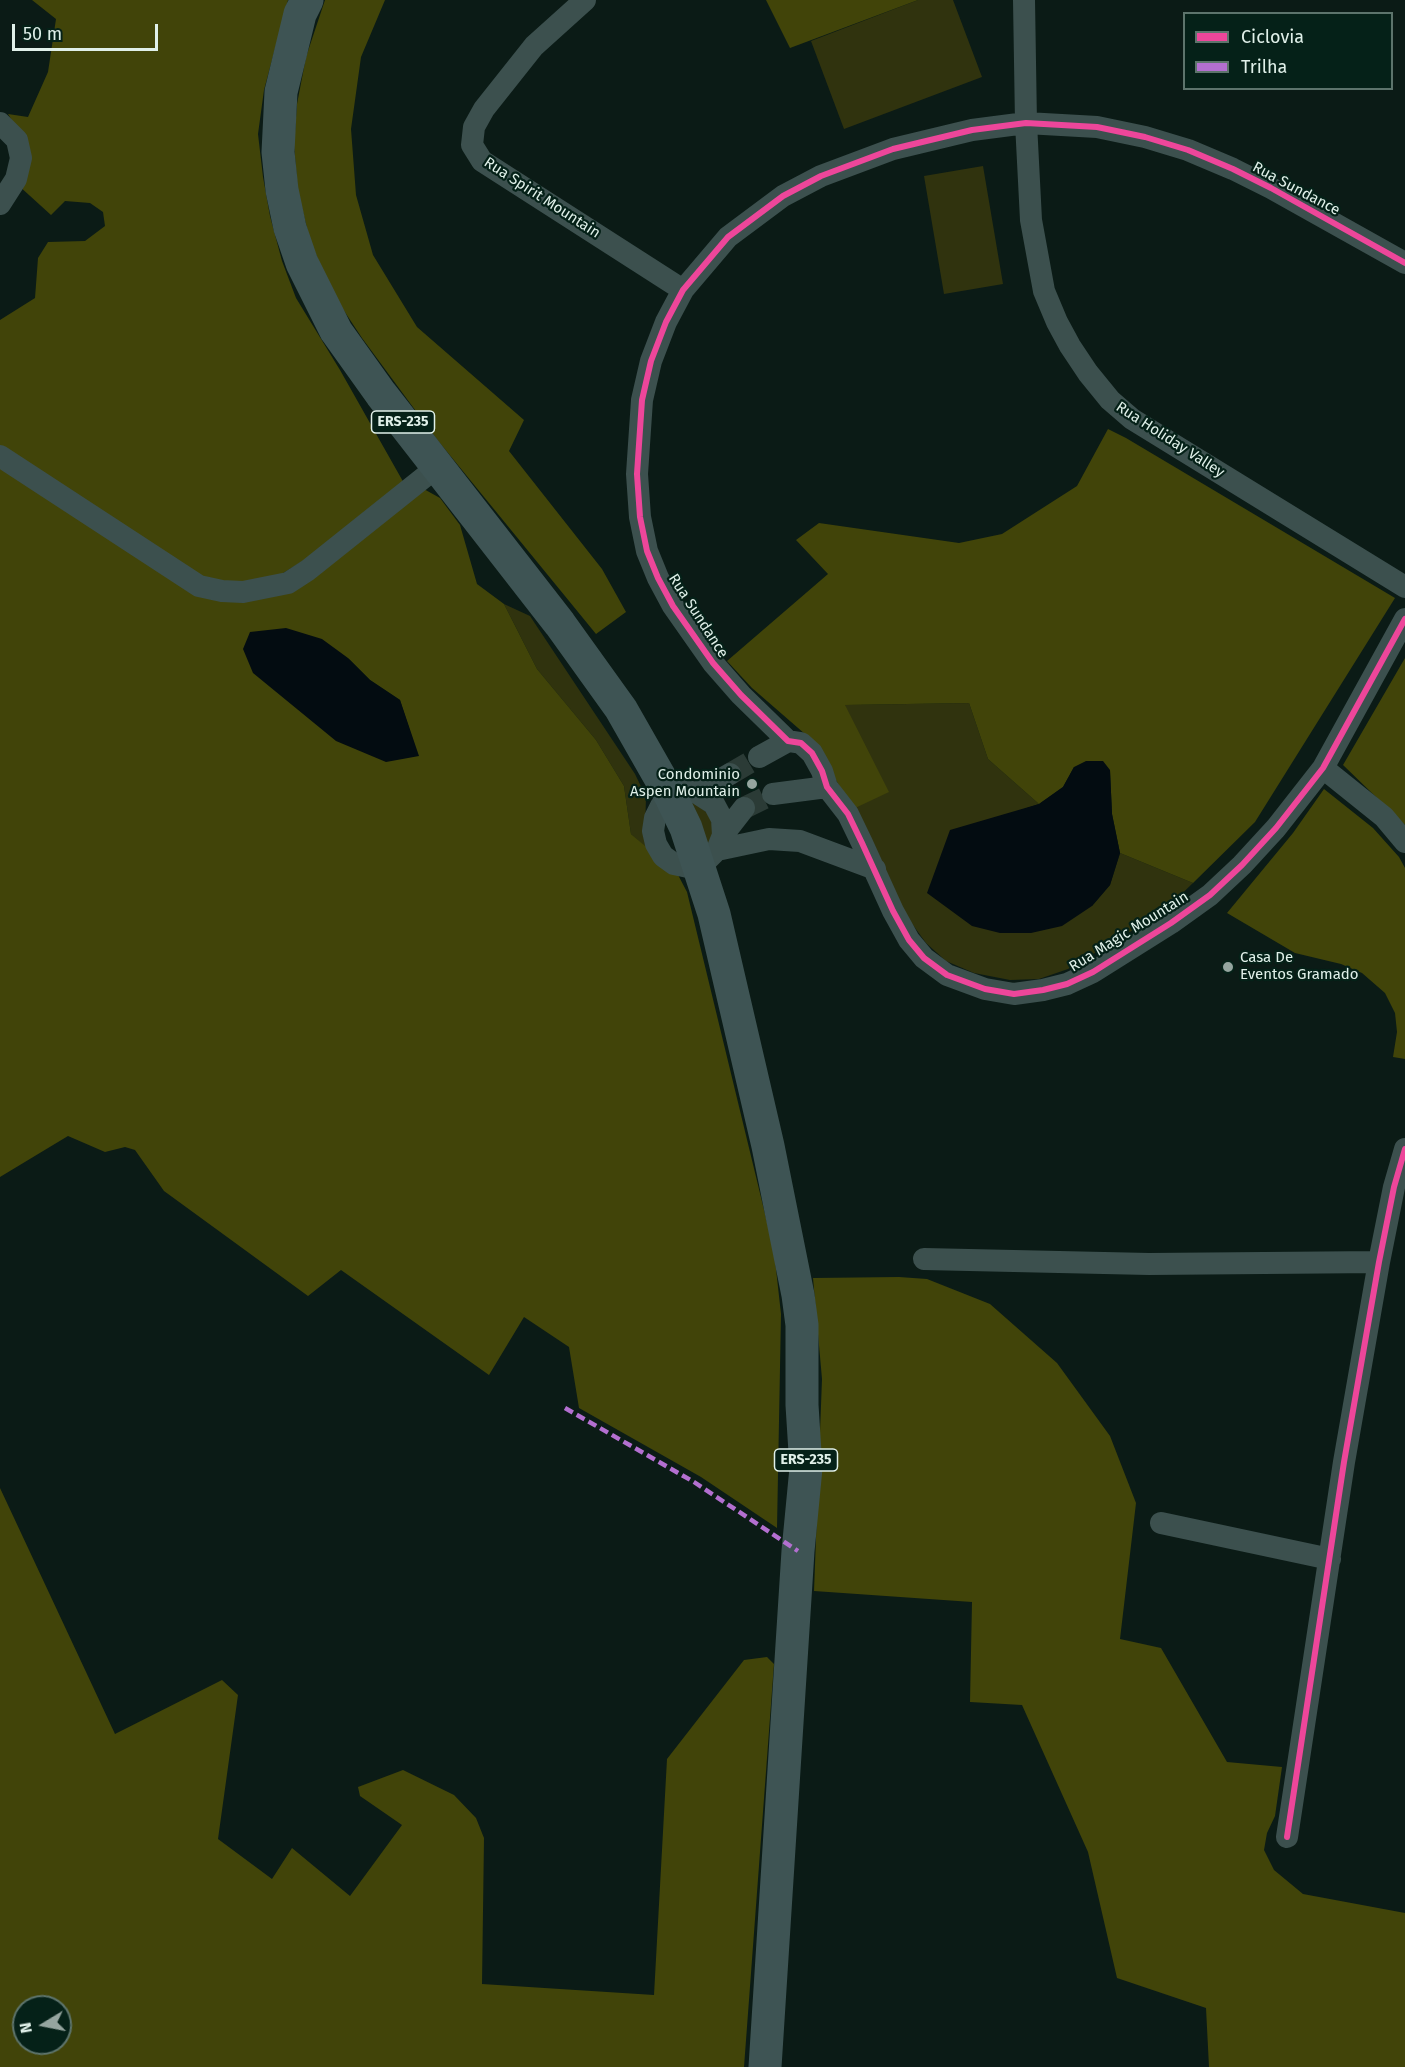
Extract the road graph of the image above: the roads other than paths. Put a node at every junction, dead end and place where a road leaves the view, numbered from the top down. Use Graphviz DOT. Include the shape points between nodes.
graph roads {
  1 [pos="307,0"];
  2 [pos="585,0"];
  3 [pos="1024,0"];
  4 [pos="0,123"];
  5 [pos="1026,123"];
  6 [pos="0,204"];
  7 [pos="1405,263"];
  8 [pos="683,290"];
  9 [pos="0,456"];
  10 [pos="437,467"];
  11 [pos="1405,587"];
  12 [pos="1405,618"];
  13 [pos="788,741"];
  14 [pos="759,757"];
  15 [pos="1323,768"];
  16 [pos="730,774"];
  17 [pos="827,788"];
  18 [pos="684,794"];
  19 [pos="773,794"];
  20 [pos="744,808"];
  21 [pos="1405,842"];
  22 [pos="713,850"];
  23 [pos="875,869"];
  24 [pos="1405,1149"];
  25 [pos="924,1259"];
  26 [pos="1379,1262"];
  27 [pos="1161,1523"];
  28 [pos="1329,1559"];
  29 [pos="1287,1837"];
  30 [pos="765,2067"];
  1 -- 10 [label="main road, ERS-235" via="288,60 279,120 278,152 290,228 302,264 336,331"];
  2 -- 8 [label="street, Rua Spirit Mountain" via="534,46 484,109 474,126 472,145 482,161"];
  3 -- 5 [label="street, Rua Holiday Valley"];
  4 -- 6 [label="street" via="17,140 21,158 16,179"];
  5 -- 7 [label="street, Rua Sundance" via="1097,127 1188,150 1271,188"];
  5 -- 8 [label="street, Rua Sundance" via="915,143 821,176 783,196 728,237"];
  5 -- 11 [label="street, Rua Holiday Valley" via="1031,220 1044,291 1057,322 1088,373 1110,400 1132,418"];
  8 -- 13 [label="street, Rua Sundance" via="651,361 642,400 637,474 647,551 673,606 700,646 741,695"];
  9 -- 10 [label="street" via="199,586 243,592 288,584"];
  10 -- 18 [label="main road, ERS-235" via="560,624"];
  12 -- 15 [label="street, Rua Magic Mountain"];
  13 -- 14 [label="street"];
  13 -- 17 [label="street, Rua Sundance" via="801,743 812,753"];
  15 -- 21 [label="street" via="1384,817"];
  15 -- 23 [label="street, Rua Magic Mountain" via="1276,828 1210,896 1093,972 1043,990 1014,994 946,975 909,940"];
  16 -- 18 [label="street"];
  17 -- 19 [label="street"];
  17 -- 23 [label="street, Rua Magic Mountain" via="848,814"];
  18 -- 22 [label="main road, ERS-235" via="686,828"];
  20 -- 22 [label="street"];
  22 -- 23 [label="street" via="769,839 800,841"];
  22 -- 30 [label="main road, ERS-235" via="714,914 791,1251 802,1325 806,1468"];
  24 -- 26 [label="street"];
  25 -- 26 [label="street" via="1149,1264"];
  26 -- 28 [label="street"];
  27 -- 28 [label="street"];
  28 -- 29 [label="street"];
}
